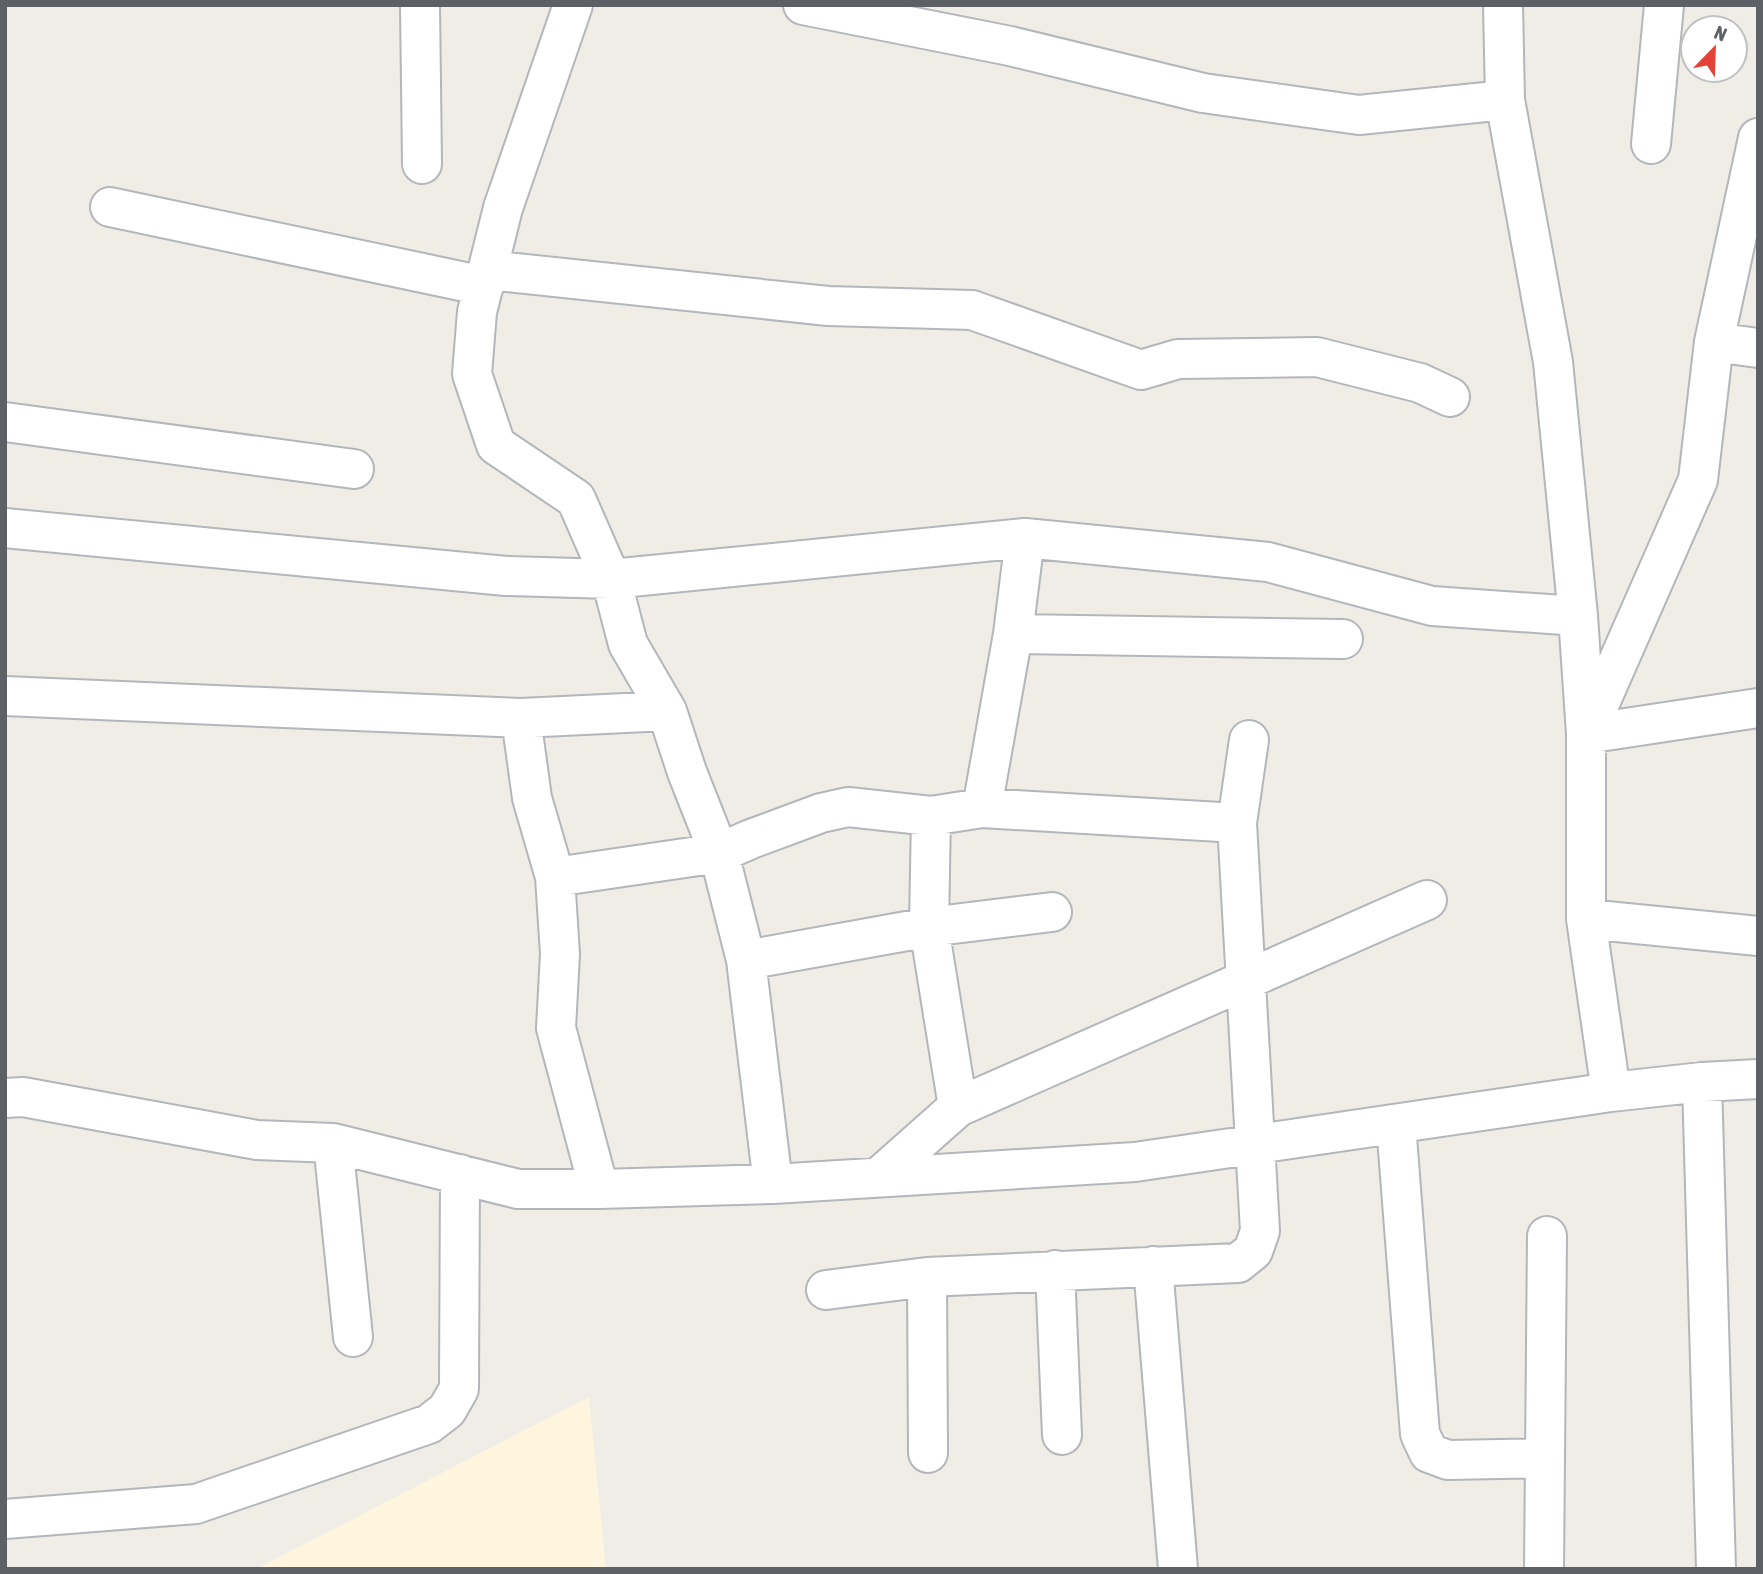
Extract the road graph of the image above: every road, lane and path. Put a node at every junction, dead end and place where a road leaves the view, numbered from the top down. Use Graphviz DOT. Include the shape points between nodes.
graph roads {
  1 [pos="420,5"];
  2 [pos="573,5"];
  3 [pos="803,5"];
  4 [pos="1503,5"];
  5 [pos="1664,5"];
  6 [pos="1505,100"];
  7 [pos="1758,138"];
  8 [pos="1651,144"];
  9 [pos="422,164"];
  10 [pos="110,207"];
  11 [pos="486,278"];
  12 [pos="1714,342"];
  13 [pos="1758,348"];
  14 [pos="1450,397"];
  15 [pos="5,422"];
  16 [pos="354,469"];
  17 [pos="5,528"];
  18 [pos="1024,538"];
  19 [pos="611,579"];
  20 [pos="1578,616"];
  21 [pos="1013,634"];
  22 [pos="1343,639"];
  23 [pos="5,696"];
  24 [pos="1758,708"];
  25 [pos="667,711"];
  26 [pos="521,718"];
  27 [pos="1586,734"];
  28 [pos="1249,740"];
  29 [pos="982,808"];
  30 [pos="931,816"];
  31 [pos="1237,824"];
  32 [pos="719,853"];
  33 [pos="555,877"];
  34 [pos="1427,900"];
  35 [pos="1052,912"];
  36 [pos="1586,919"];
  37 [pos="929,927"];
  38 [pos="1758,936"];
  39 [pos="746,960"];
  40 [pos="1246,981"];
  41 [pos="1758,1079"];
  42 [pos="1702,1082"];
  43 [pos="1611,1092"];
  44 [pos="5,1098"];
  45 [pos="958,1107"];
  46 [pos="1396,1124"];
  47 [pos="333,1143"];
  48 [pos="1255,1144"];
  49 [pos="460,1174"];
  50 [pos="879,1178"];
  51 [pos="773,1184"];
  52 [pos="599,1189"];
  53 [pos="1547,1236"];
  54 [pos="1153,1266"];
  55 [pos="1055,1270"];
  56 [pos="927,1277"];
  57 [pos="826,1290"];
  58 [pos="353,1337"];
  59 [pos="1062,1435"];
  60 [pos="928,1452"];
  61 [pos="1545,1458"];
  62 [pos="5,1519"];
  63 [pos="1178,1569"];
  64 [pos="1545,1569"];
  65 [pos="1716,1569"];
  1 -- 9 [label="street"];
  2 -- 11 [label="street" via="503,208"];
  3 -- 6 [label="street" via="1010,46 1203,93 1346,114"];
  4 -- 6 [label="street"];
  5 -- 8 [label="street"];
  6 -- 20 [label="street" via="1553,362"];
  7 -- 12 [label="street"];
  10 -- 11 [label="street"];
  11 -- 14 [label="street" via="828,306 972,310 1141,370 1178,359 1317,357 1420,383"];
  11 -- 19 [label="street" via="472,374 496,445 576,499"];
  12 -- 13 [label="street"];
  12 -- 27 [label="street" via="1698,480"];
  15 -- 16 [label="street"];
  17 -- 19 [label="street" via="506,576"];
  18 -- 19 [label="street"];
  18 -- 20 [label="street" via="1268,562 1432,606"];
  18 -- 21 [label="street"];
  19 -- 25 [label="street" via="628,644"];
  20 -- 27 [label="street"];
  21 -- 22 [label="street"];
  21 -- 29 [label="street"];
  23 -- 26 [label="street"];
  24 -- 27 [label="street"];
  25 -- 26 [label="street"];
  25 -- 32 [label="street"];
  26 -- 33 [label="street" via="532,798"];
  27 -- 36 [label="street"];
  28 -- 31 [label="street"];
  29 -- 30 [label="street"];
  29 -- 31 [label="street"];
  30 -- 32 [label="street" via="848,807"];
  30 -- 37 [label="street"];
  31 -- 40 [label="street"];
  32 -- 33 [label="street"];
  32 -- 39 [label="street"];
  33 -- 52 [label="street" via="560,954 556,1028"];
  34 -- 40 [label="street"];
  35 -- 37 [label="street"];
  36 -- 38 [label="street"];
  36 -- 43 [label="street"];
  37 -- 39 [label="street"];
  37 -- 45 [label="street"];
  39 -- 51 [label="street"];
  40 -- 45 [label="street"];
  40 -- 48 [label="street"];
  41 -- 42 [label="street"];
  42 -- 43 [label="street"];
  42 -- 65 [label="street"];
  43 -- 46 [label="street"];
  44 -- 47 [label="street" via="23,1097 257,1140"];
  45 -- 50 [label="street"];
  46 -- 48 [label="street"];
  46 -- 61 [label="street" via="1420,1434 1429,1453 1448,1460"];
  47 -- 49 [label="street"];
  47 -- 58 [label="street"];
  48 -- 50 [label="street" via="1135,1162"];
  48 -- 54 [label="street" via="1260,1231 1253,1251 1238,1263"];
  49 -- 52 [label="street" via="518,1189"];
  49 -- 62 [label="street" via="459,1389 447,1410 429,1424 196,1504"];
  50 -- 51 [label="street"];
  51 -- 52 [label="street"];
  53 -- 61 [label="street"];
  54 -- 55 [label="street"];
  54 -- 63 [label="street"];
  55 -- 56 [label="street"];
  55 -- 59 [label="street"];
  56 -- 57 [label="street"];
  56 -- 60 [label="street"];
  61 -- 64 [label="street"];
}
